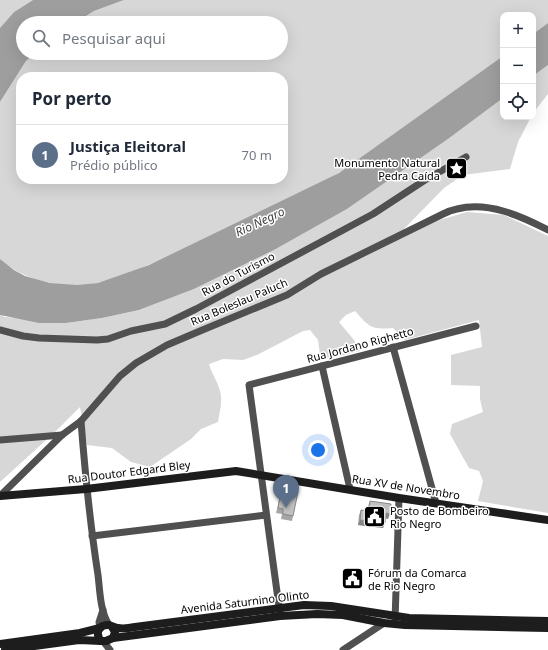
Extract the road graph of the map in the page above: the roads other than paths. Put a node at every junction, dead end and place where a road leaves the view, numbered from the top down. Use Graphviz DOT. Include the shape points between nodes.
graph roads {
  1 [pos="466,157"];
  2 [pos="548,230"];
  3 [pos="476,326"];
  4 [pos="0,330"];
  5 [pos="394,347"];
  6 [pos="322,366"];
  7 [pos="81,421"];
  8 [pos="62,435"];
  9 [pos="0,440"];
  10 [pos="261,474"];
  11 [pos="86,489"];
  12 [pos="350,489"];
  13 [pos="0,496"];
  14 [pos="399,498"];
  15 [pos="436,503"];
  16 [pos="266,515"];
  17 [pos="548,520"];
  18 [pos="92,536"];
  19 [pos="103,610"];
  20 [pos="279,612"];
  21 [pos="395,620"];
  22 [pos="548,621"];
  23 [pos="384,623"];
  24 [pos="110,626"];
  25 [pos="100,628"];
  26 [pos="548,628"];
  27 [pos="79,637"];
  28 [pos="107,640"];
  29 [pos="0,644"];
  30 [pos="5,650"];
  31 [pos="110,650"];
  32 [pos="114,650"];
  33 [pos="343,650"];
  1 -- 4 [label="street, Rua do Turismo" via="373,214 165,324 97,340 39,338"];
  2 -- 7 [label="street, Rua Boleslau Paluch" via="526,218 492,209 473,207 443,214 321,274 287,295 200,330 150,354 120,376"];
  3 -- 5 [label="street, Rua Jordano Righetto"];
  5 -- 6 [label="street, Rua Jordano Righetto"];
  5 -- 15 [label="street"];
  6 -- 10 [label="street, Rua Jordano Righetto" via="249,385"];
  6 -- 12 [label="street"];
  7 -- 8 [label="street, Rua Boleslau Paluch"];
  7 -- 11 [label="street"];
  8 -- 9 [label="street"];
  8 -- 13 [label="street, Rua Boleslau Paluch"];
  10 -- 11 [label="main road, Rua Doutor Edgard Bley" via="236,471"];
  10 -- 12 [label="main road, Rua XV de Novembro"];
  10 -- 16 [label="street"];
  11 -- 13 [label="main road, Rua Doutor Edgard Bley"];
  11 -- 18 [label="street"];
  12 -- 14 [label="main road, Rua XV de Novembro"];
  14 -- 15 [label="main road, Rua XV de Novembro"];
  14 -- 21 [label="street"];
  15 -- 17 [label="main road, Rua XV de Novembro"];
  16 -- 18 [label="street"];
  16 -- 20 [label="street"];
  18 -- 19 [label="street"];
  19 -- 24 [label="street"];
  19 -- 25 [label="street"];
  20 -- 21 [label="main road, Avenida Saturnino Olinto" via="304,605 323,605 348,608"];
  20 -- 23 [label="main road, Avenida Saturnino Olinto" via="328,614"];
  20 -- 24 [label="main road, Avenida Saturnino Olinto" via="135,627"];
  20 -- 28 [label="main road, Avenida Saturnino Olinto"];
  21 -- 22 [label="main road, Avenida Saturnino Olinto"];
  21 -- 23 [label="main road, Avenida Saturnino Olinto"];
  21 -- 26 [label="main road, Avenida Saturnino Olinto"];
  23 -- 33 [label="street"];
  24 -- 25 [label="main road, Avenida Saturnino Olinto"];
  24 -- 28 [label="main road" via="115,632"];
  25 -- 27 [label="main road, Avenida Saturnino Olinto"];
  25 -- 28 [label="main road" via="98,635"];
  27 -- 28 [label="main road, Avenida Saturnino Olinto"];
  27 -- 29 [label="main road, Avenida Saturnino Olinto"];
  27 -- 30 [label="main road, Avenida Saturnino Olinto"];
  28 -- 31 [label="street"];
  28 -- 32 [label="street"];
}
